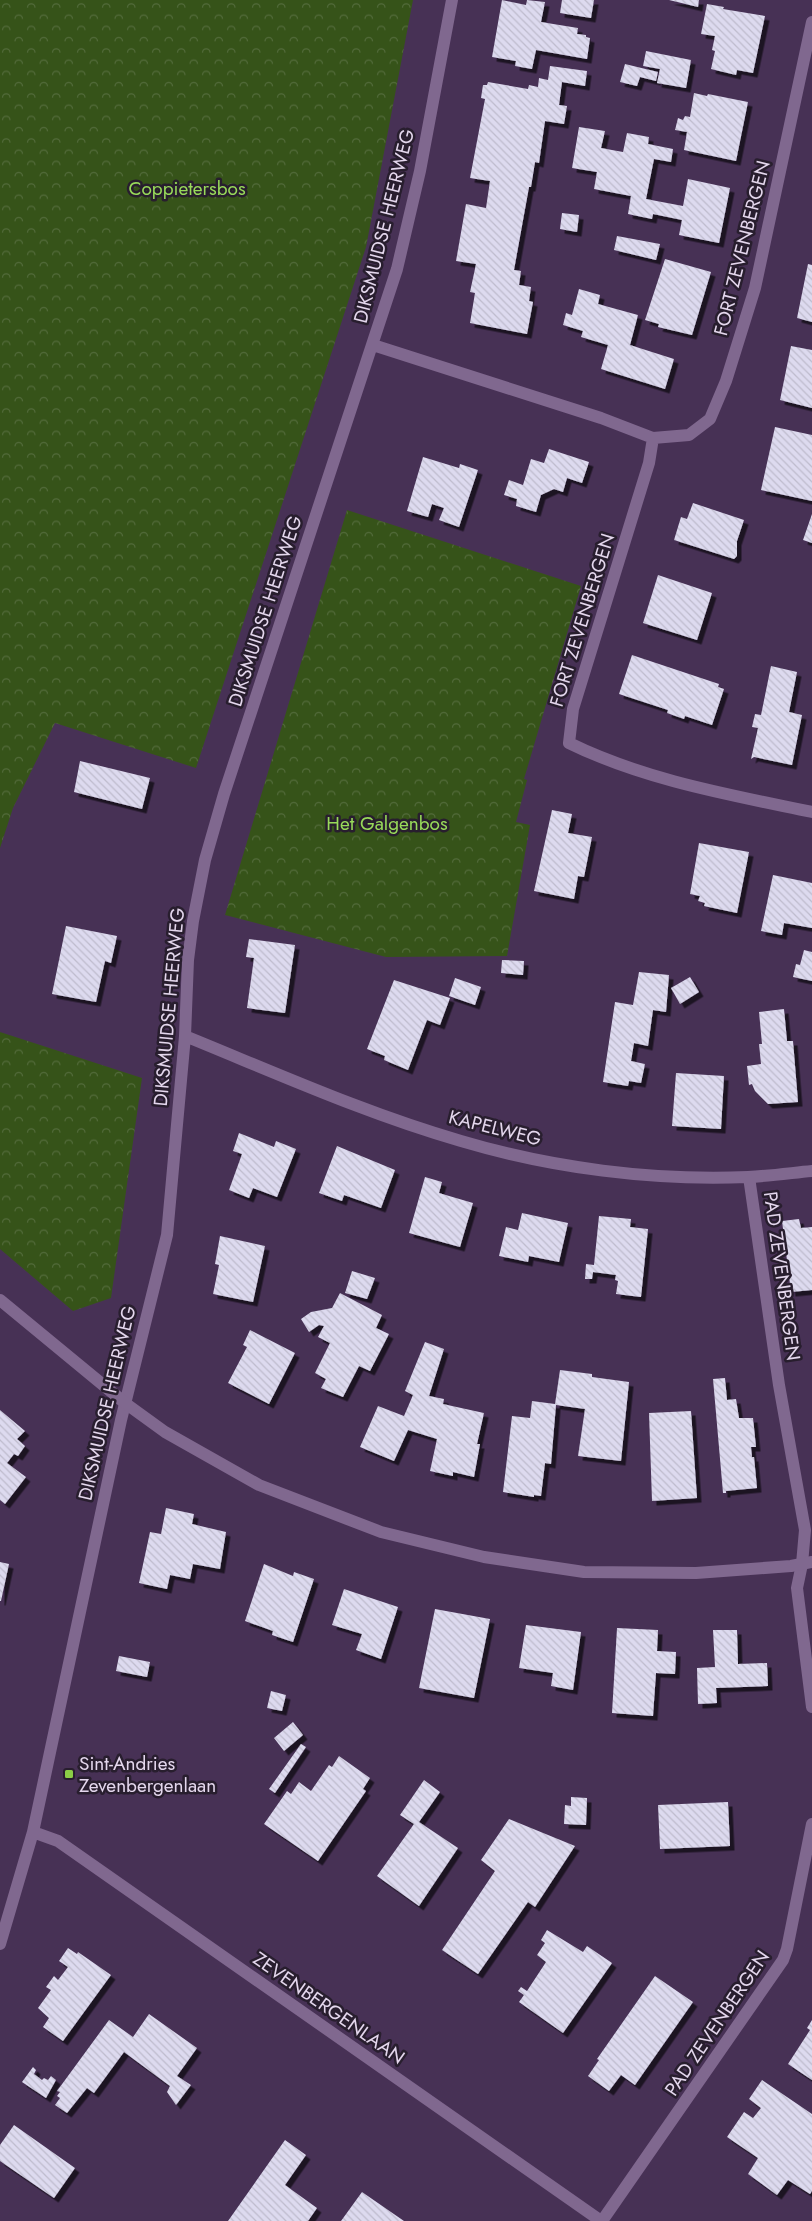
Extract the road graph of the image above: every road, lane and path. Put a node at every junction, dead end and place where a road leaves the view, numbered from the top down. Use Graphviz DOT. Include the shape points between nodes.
graph roads {
  1 [pos="452,0"];
  2 [pos="812,22"];
  3 [pos="373,345"];
  4 [pos="653,438"];
  5 [pos="812,812"];
  6 [pos="185,1036"];
  7 [pos="812,1171"];
  8 [pos="749,1177"];
  9 [pos="0,1300"];
  10 [pos="125,1403"];
  11 [pos="807,1563"];
  12 [pos="812,1707"];
  13 [pos="812,1824"];
  14 [pos="33,1832"];
  15 [pos="0,1944"];
  16 [pos="602,2221"];
  1 -- 3 [label="street, DIKSMUIDSE HEERWEG" via="418,180 397,269"];
  2 -- 4 [label="street, FORT ZEVENBERGEN" via="755,288 726,381 710,419 689,435"];
  3 -- 4 [label="street, FORT ZEVENBERGEN"];
  3 -- 6 [label="street, DIKSMUIDSE HEERWEG" via="205,860 188,960"];
  4 -- 5 [label="street, FORT ZEVENBERGEN" via="649,463 573,709 569,743 596,756 706,790"];
  6 -- 8 [label="street, KAPELWEG" via="322,1091 461,1141 605,1171 703,1178"];
  6 -- 10 [label="street, DIKSMUIDSE HEERWEG" via="167,1235"];
  7 -- 8 [label="street, KAPELWEG"];
  8 -- 11 [label="street, PAD ZEVENBERGEN" via="779,1385 805,1530"];
  9 -- 10 [label="street"];
  10 -- 11 [label="street" via="165,1432 259,1485 381,1532 484,1557 584,1572 696,1573"];
  10 -- 14 [label="street, DIKSMUIDSE HEERWEG"];
  11 -- 12 [label="street, PAD ZEVENBERGEN" via="797,1588"];
  13 -- 16 [label="street, PAD ZEVENBERGEN" via="788,1949 783,1960"];
  14 -- 15 [label="street, DIKSMUIDSE HEERWEG"];
  14 -- 16 [label="street, ZEVENBERGENLAAN" via="58,1841"];
}
